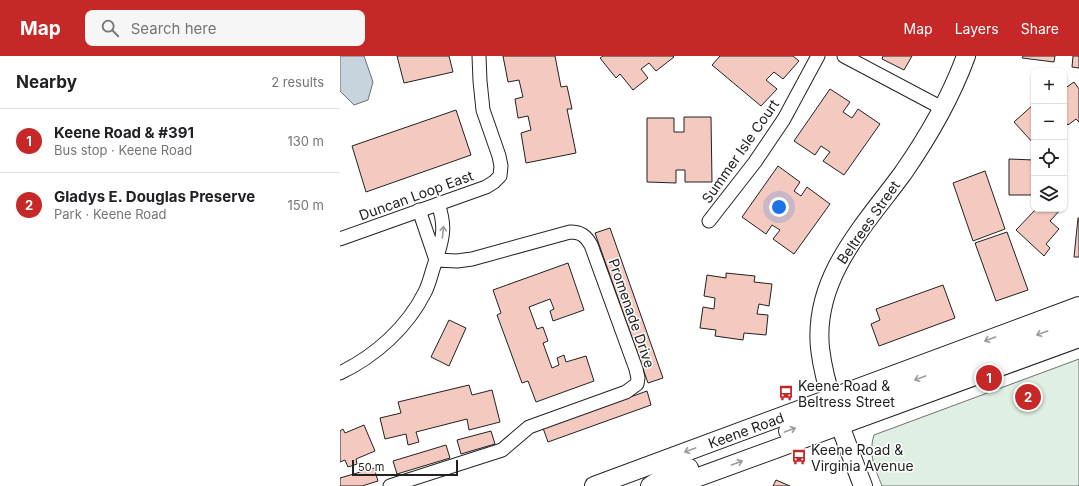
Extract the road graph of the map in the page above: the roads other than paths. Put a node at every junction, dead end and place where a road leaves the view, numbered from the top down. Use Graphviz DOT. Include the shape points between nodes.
graph roads {
  1 [pos="479,56"];
  2 [pos="818,56"];
  3 [pos="844,56"];
  4 [pos="966,56"];
  5 [pos="942,108"];
  6 [pos="438,204"];
  7 [pos="419,210"];
  8 [pos="709,221"];
  9 [pos="340,239"];
  10 [pos="436,260"];
  11 [pos="1079,306"];
  12 [pos="1079,320"];
  13 [pos="1079,338"];
  14 [pos="340,373"];
  15 [pos="832,398"];
  16 [pos="840,425"];
  17 [pos="390,486"];
  18 [pos="594,486"];
  19 [pos="650,486"];
  20 [pos="674,486"];
  21 [pos="863,486"];
  1 -- 6 [label="street, Duncan Loop East" via="483,110 499,156 500,176 486,187"];
  2 -- 8 [label="street, Summer Isle Court" via="784,119 755,162"];
  3 -- 5 [label="street"];
  4 -- 5 [label="main road, Beltrees Street"];
  5 -- 15 [label="main road, Beltrees Street" via="904,172 848,247 836,268 823,305 820,325 823,370"];
  6 -- 7 [label="street, Duncan Loop East"];
  10 -- 6 [label="street, one-way" via="444,225"];
  7 -- 9 [label="street, Duncan Loop East"];
  7 -- 10 [label="street"];
  10 -- 14 [label="street" via="425,291 406,322 381,347"];
  10 -- 17 [label="street, Promenade Drive" via="472,260 570,232 583,234 591,245 636,369 637,384 626,392 530,427 502,450"];
  11 -- 15 [label="main road, Keene Road, one-way"];
  12 -- 16 [label="main road, one-way" via="866,398 847,412"];
  13 -- 16 [label="main road, Keene Road"];
  15 -- 16 [label="main road, Beltrees Street"];
  15 -- 18 [label="main road, Keene Road, one-way"];
  19 -- 15 [label="main road, one-way" via="664,477 808,424 826,410"];
  20 -- 16 [label="main road, Keene Road, one-way"];
  16 -- 21 [label="main road, Beltrees Street"];
}
